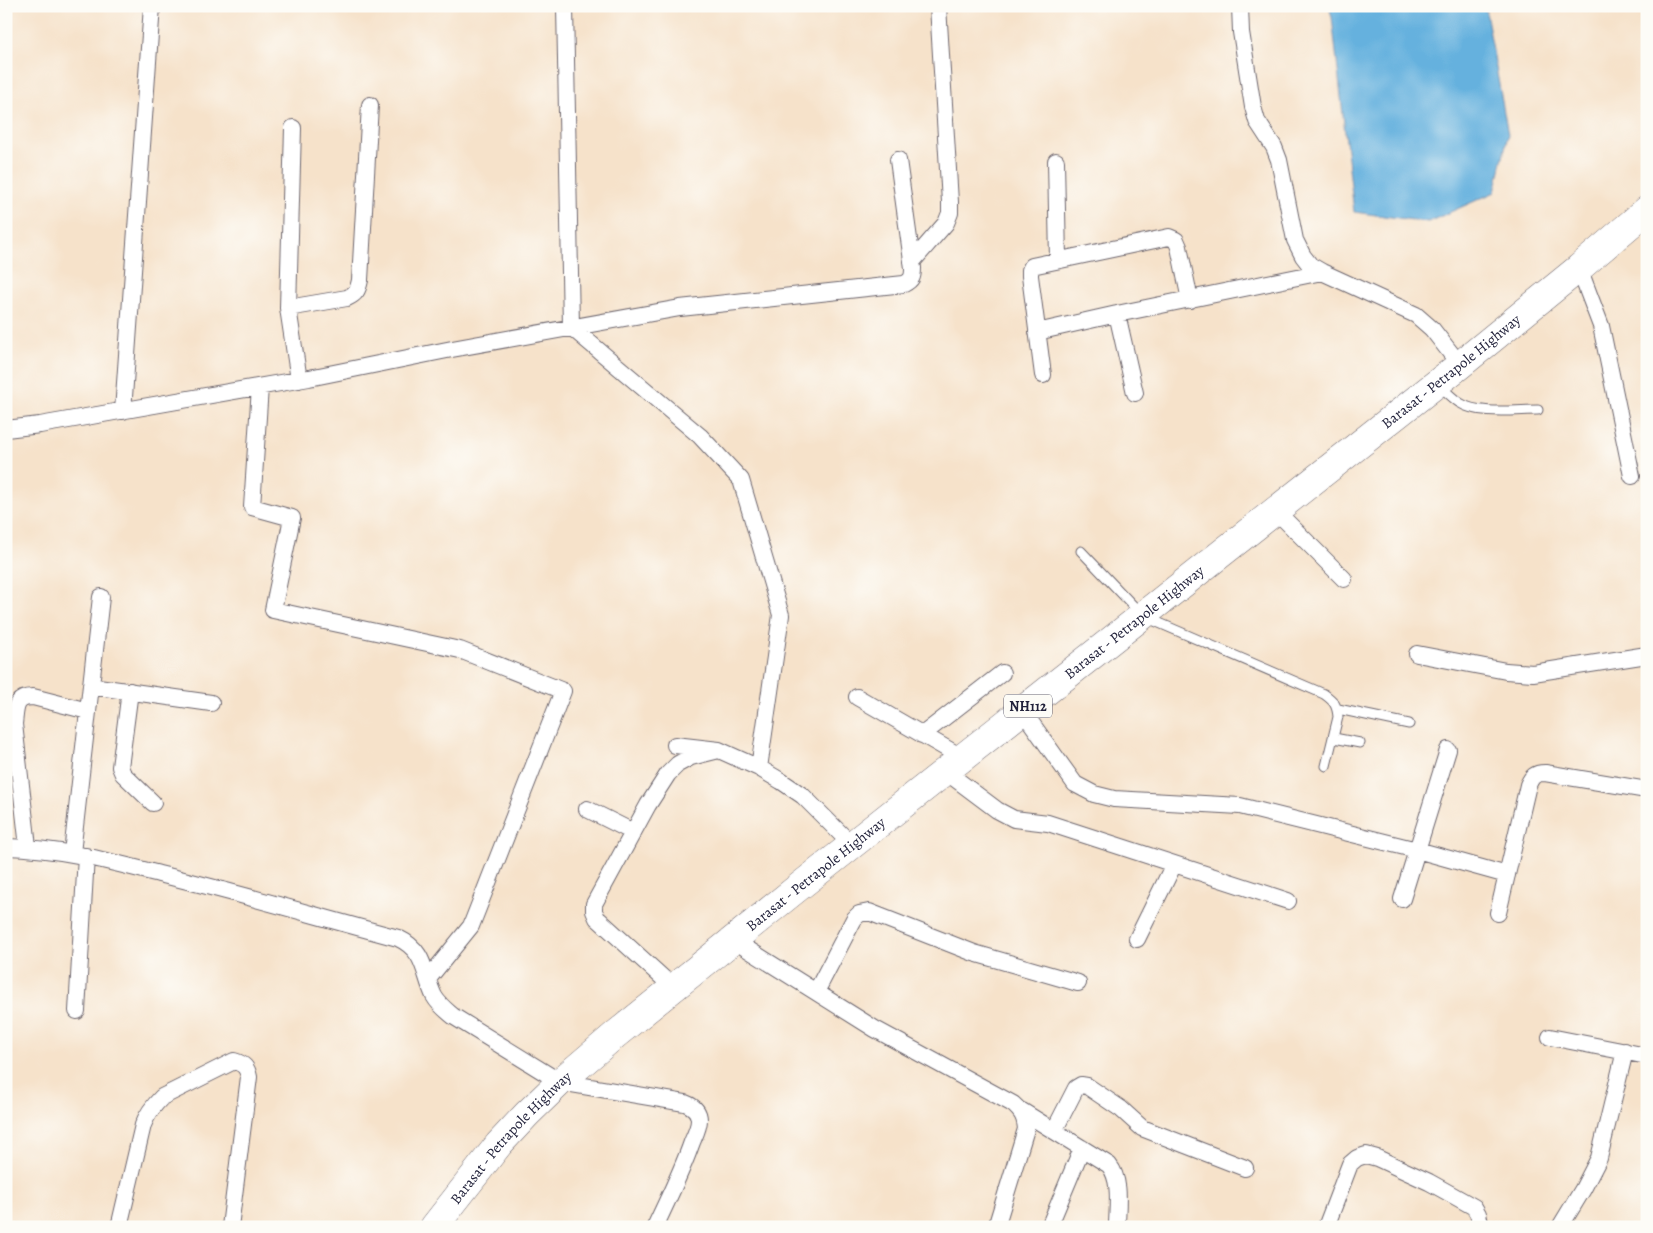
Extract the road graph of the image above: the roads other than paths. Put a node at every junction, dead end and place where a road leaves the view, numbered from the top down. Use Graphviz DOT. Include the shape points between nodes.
graph roads {
  1 [pos="152,6"];
  2 [pos="565,6"];
  3 [pos="938,6"];
  4 [pos="1240,6"];
  5 [pos="370,105"];
  6 [pos="292,128"];
  7 [pos="898,160"];
  8 [pos="1056,161"];
  9 [pos="1647,210"];
  10 [pos="1058,260"];
  11 [pos="912,262"];
  12 [pos="1580,268"];
  13 [pos="1322,272"];
  14 [pos="1190,300"];
  15 [pos="288,308"];
  16 [pos="1117,314"];
  17 [pos="571,327"];
  18 [pos="1037,332"];
  19 [pos="1460,365"];
  20 [pos="1043,375"];
  21 [pos="299,380"];
  22 [pos="1437,383"];
  23 [pos="260,387"];
  24 [pos="1134,393"];
  25 [pos="123,410"];
  26 [pos="1538,410"];
  27 [pos="6,430"];
  28 [pos="1632,476"];
  29 [pos="1275,510"];
  30 [pos="1081,551"];
  31 [pos="1344,579"];
  32 [pos="101,597"];
  33 [pos="1143,616"];
  34 [pos="1417,654"];
  35 [pos="1647,655"];
  36 [pos="1002,673"];
  37 [pos="91,686"];
  38 [pos="130,691"];
  39 [pos="857,697"];
  40 [pos="211,703"];
  41 [pos="1338,709"];
  42 [pos="1022,710"];
  43 [pos="88,711"];
  44 [pos="1409,724"];
  45 [pos="922,734"];
  46 [pos="1334,738"];
  47 [pos="1360,743"];
  48 [pos="674,745"];
  49 [pos="719,750"];
  50 [pos="1448,750"];
  51 [pos="954,765"];
  52 [pos="1326,766"];
  53 [pos="758,768"];
  54 [pos="1647,790"];
  55 [pos="153,803"];
  56 [pos="587,809"];
  57 [pos="633,832"];
  58 [pos="852,846"];
  59 [pos="6,847"];
  60 [pos="28,848"];
  61 [pos="1417,850"];
  62 [pos="79,854"];
  63 [pos="1174,864"];
  64 [pos="1507,875"];
  65 [pos="1402,899"];
  66 [pos="1288,901"];
  67 [pos="1498,913"];
  68 [pos="1137,939"];
  69 [pos="733,940"];
  70 [pos="428,979"];
  71 [pos="1078,983"];
  72 [pos="674,988"];
  73 [pos="816,992"];
  74 [pos="77,1011"];
  75 [pos="1550,1037"];
  76 [pos="1625,1051"];
  77 [pos="1647,1056"];
  78 [pos="560,1082"];
  79 [pos="1022,1111"];
  80 [pos="1054,1131"];
  81 [pos="1082,1148"];
  82 [pos="1245,1168"];
  83 [pos="118,1227"];
  84 [pos="230,1227"];
  85 [pos="434,1227"];
  86 [pos="654,1227"];
  87 [pos="996,1227"];
  88 [pos="1049,1227"];
  89 [pos="1117,1227"];
  90 [pos="1326,1227"];
  91 [pos="1481,1227"];
  92 [pos="1560,1227"];
  1 -- 25 [label="street"];
  2 -- 17 [label="street"];
  3 -- 11 [label="street" via="950,214"];
  4 -- 13 [label="street" via="1241,32 1257,120 1279,160 1295,240 1310,265"];
  5 -- 15 [label="street" via="358,289 347,298"];
  6 -- 15 [label="street"];
  7 -- 11 [label="street"];
  8 -- 10 [label="street"];
  9 -- 12 [label="highway, Barasat - Petrapole Highway / NH112"];
  10 -- 14 [label="street" via="1169,237 1176,240 1179,247"];
  10 -- 18 [label="street" via="1032,266 1030,270"];
  11 -- 17 [label="street" via="911,281 904,284 680,308"];
  12 -- 19 [label="highway, Barasat - Petrapole Highway / NH112"];
  12 -- 28 [label="street" via="1602,326"];
  13 -- 14 [label="street"];
  13 -- 19 [label="street" via="1416,315 1432,329"];
  14 -- 16 [label="street"];
  15 -- 21 [label="street"];
  16 -- 18 [label="street"];
  16 -- 24 [label="street"];
  17 -- 21 [label="street"];
  17 -- 53 [label="street" via="700,436 741,480 780,615"];
  18 -- 20 [label="street"];
  19 -- 22 [label="highway, Barasat - Petrapole Highway / NH112"];
  21 -- 23 [label="street"];
  22 -- 26 [label="lane" via="1460,404 1469,407"];
  22 -- 29 [label="highway, Barasat - Petrapole Highway / NH112"];
  23 -- 25 [label="street"];
  23 -- 70 [label="street" via="252,507 292,518 273,610 460,650 563,691 471,926"];
  25 -- 27 [label="street"];
  29 -- 31 [label="street"];
  29 -- 33 [label="highway, Barasat - Petrapole Highway / NH112"];
  30 -- 33 [label="lane"];
  32 -- 37 [label="street"];
  33 -- 41 [label="lane" via="1324,694 1334,701"];
  33 -- 42 [label="highway, Barasat - Petrapole Highway / NH112"];
  34 -- 35 [label="street" via="1533,673"];
  36 -- 45 [label="street"];
  37 -- 38 [label="street"];
  37 -- 43 [label="street"];
  38 -- 40 [label="street"];
  38 -- 55 [label="street" via="120,767 123,774"];
  39 -- 45 [label="street"];
  41 -- 44 [label="lane"];
  41 -- 46 [label="lane"];
  42 -- 51 [label="highway, Barasat - Petrapole Highway / NH112"];
  42 -- 61 [label="street" via="1075,784 1094,794 1114,799 1240,806"];
  43 -- 60 [label="street" via="33,697 19,700 16,705 14,724"];
  43 -- 62 [label="street"];
  45 -- 51 [label="street"];
  46 -- 47 [label="lane"];
  46 -- 52 [label="lane"];
  48 -- 49 [label="street"];
  49 -- 53 [label="street"];
  49 -- 57 [label="street" via="678,764 668,774"];
  50 -- 61 [label="street"];
  51 -- 58 [label="highway, Barasat - Petrapole Highway / NH112"];
  51 -- 63 [label="street" via="997,810 1014,820 1048,823"];
  53 -- 58 [label="street" via="803,796"];
  54 -- 64 [label="street" via="1545,773 1532,776"];
  56 -- 57 [label="street"];
  57 -- 72 [label="street" via="598,895 594,911 597,918"];
  58 -- 69 [label="highway, Barasat - Petrapole Highway / NH112"];
  59 -- 60 [label="street"];
  60 -- 62 [label="street"];
  61 -- 64 [label="street"];
  61 -- 65 [label="street"];
  62 -- 70 [label="street" via="398,938 416,951"];
  62 -- 74 [label="street"];
  63 -- 66 [label="street"];
  63 -- 68 [label="street"];
  64 -- 67 [label="street"];
  69 -- 72 [label="highway, Barasat - Petrapole Highway / NH112"];
  69 -- 73 [label="street"];
  70 -- 78 [label="street" via="440,1005 453,1016"];
  71 -- 73 [label="street" via="974,953 870,912 859,914 854,919"];
  72 -- 78 [label="highway, Barasat - Petrapole Highway / NH112"];
  73 -- 79 [label="street"];
  75 -- 76 [label="street"];
  76 -- 77 [label="street"];
  76 -- 92 [label="street" via="1599,1158"];
  78 -- 85 [label="highway, Barasat - Petrapole Highway / NH112" via="499,1144"];
  78 -- 86 [label="street" via="685,1103 696,1110 698,1127"];
  79 -- 80 [label="street"];
  79 -- 87 [label="street" via="1026,1129"];
  80 -- 81 [label="street"];
  80 -- 82 [label="street" via="1076,1088 1082,1085 1121,1109 1142,1128"];
  81 -- 88 [label="street"];
  81 -- 89 [label="street" via="1114,1171 1117,1180"];
  83 -- 84 [label="street" via="143,1126 152,1106 162,1097 234,1061 243,1064 248,1076"];
  90 -- 91 [label="street" via="1350,1164 1366,1156 1429,1182 1474,1207"];
}
